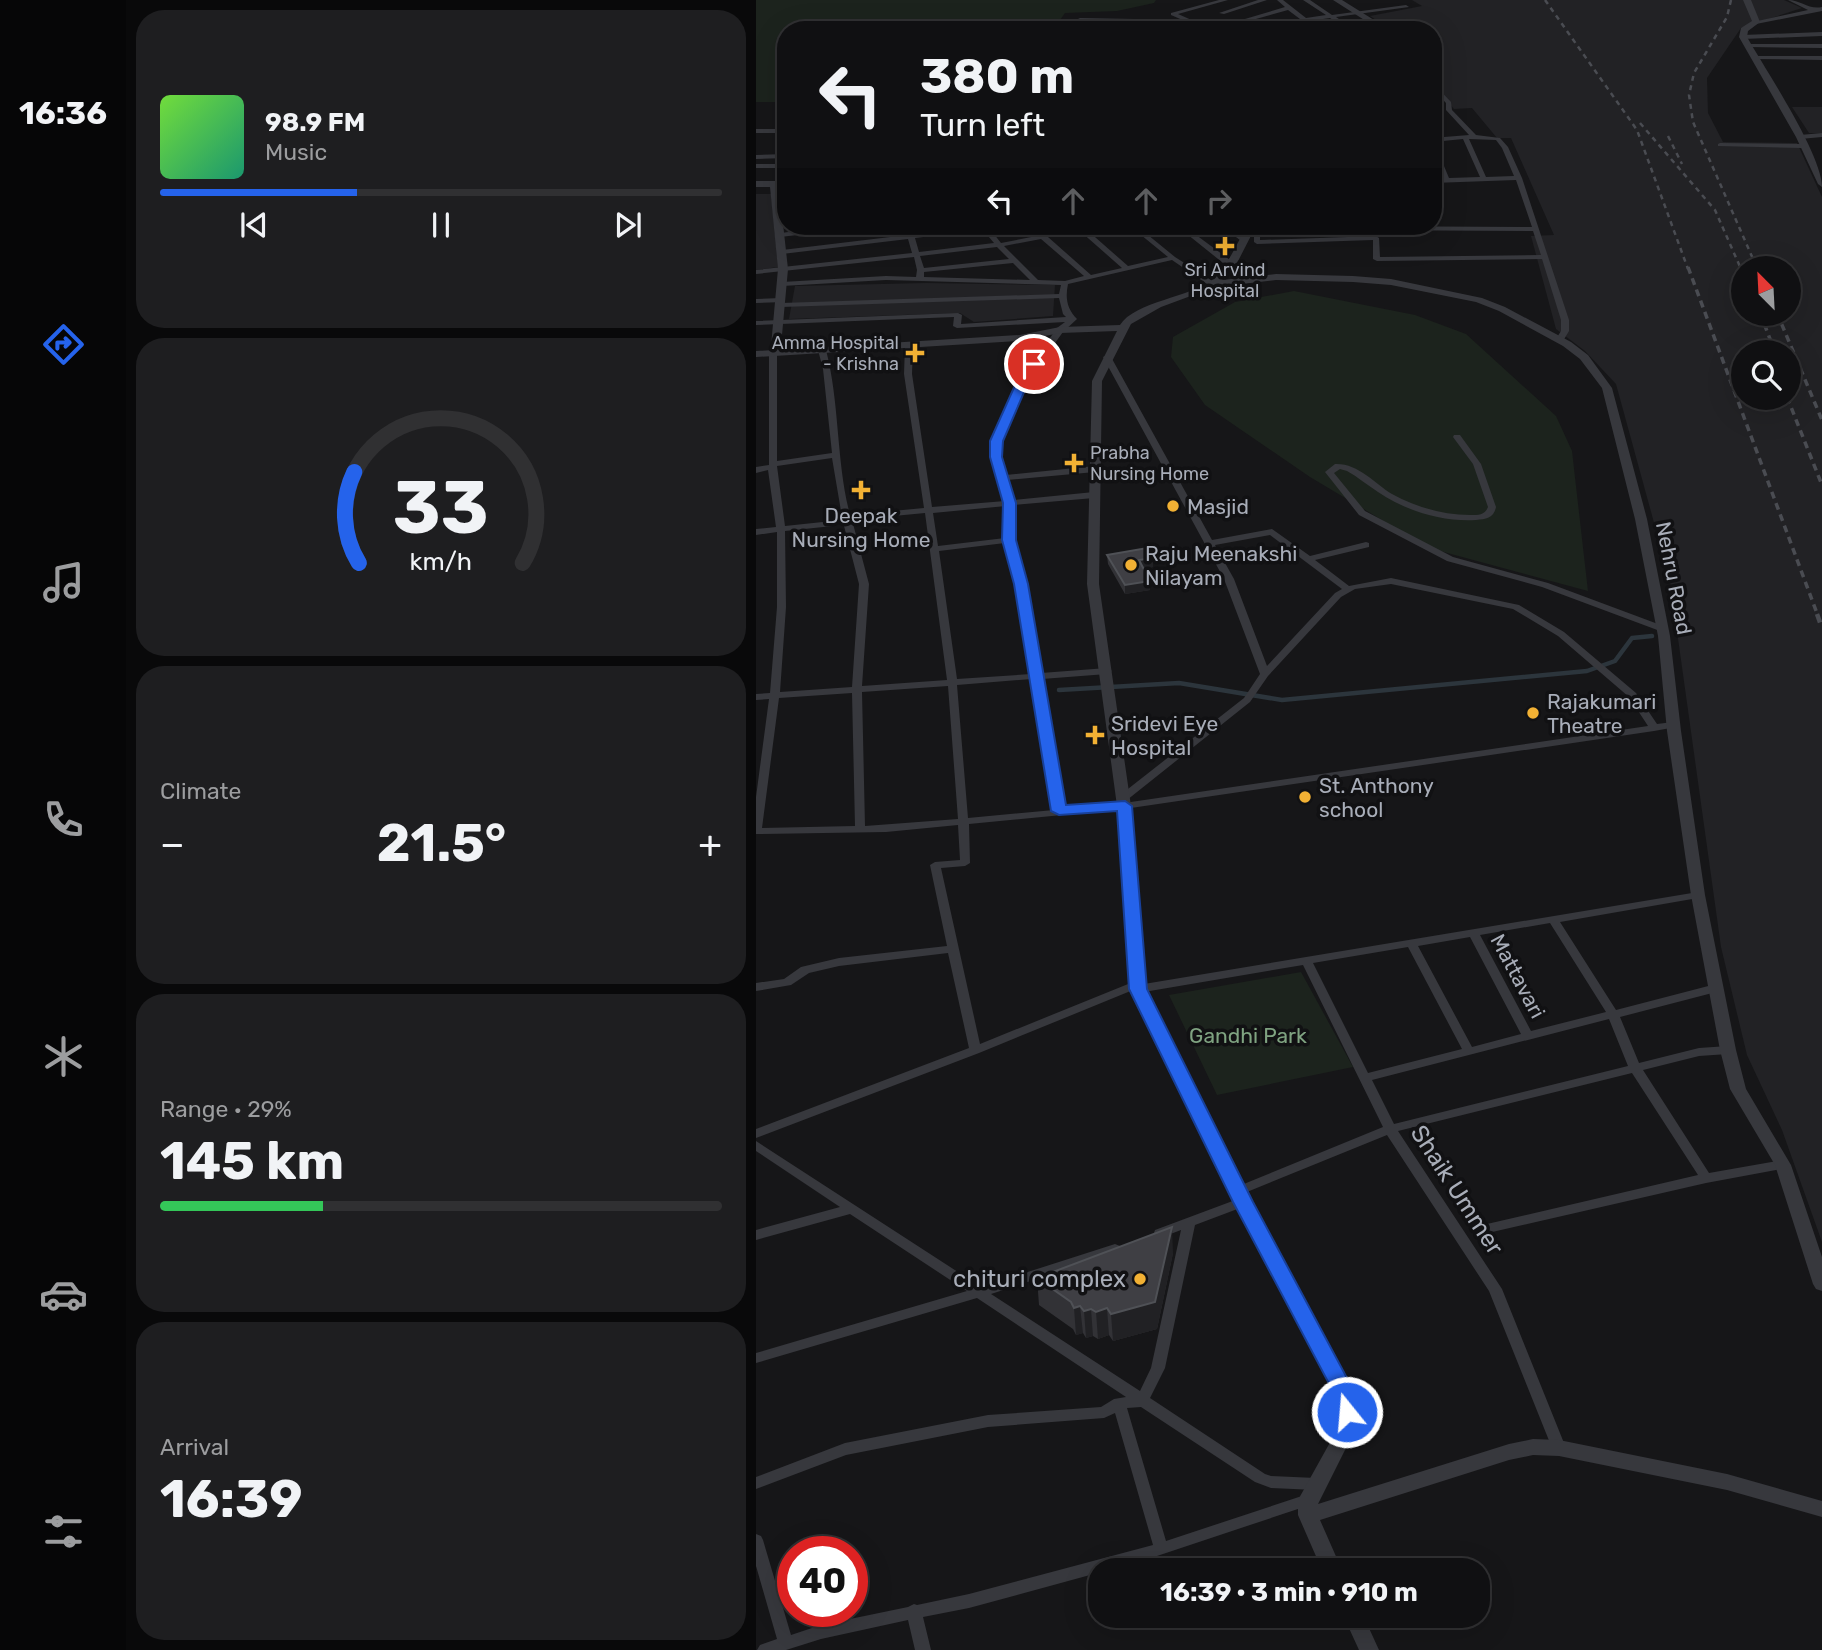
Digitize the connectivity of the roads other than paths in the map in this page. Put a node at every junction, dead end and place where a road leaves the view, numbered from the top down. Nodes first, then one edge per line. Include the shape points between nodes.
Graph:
1 (1225, 0) edge
2 (1264, 0) edge
3 (1280, 0) edge
4 (1306, 0) edge
5 (1337, 0) edge
6 (1388, 0) edge
7 (1747, 0) edge
8 (1791, 0) edge
9 (1252, 1) edge
10 (1208, 5) junction
11 (1288, 8) junction
12 (1822, 9) edge
13 (1814, 11) junction
14 (1222, 13) junction
15 (1359, 14) junction
16 (1332, 18) junction
17 (1080, 20) dead end
18 (1307, 20) junction
19 (1135, 21) edge
20 (1190, 21) edge
21 (1236, 21) edge
22 (1256, 21) edge
23 (1298, 21) edge
24 (1337, 21) edge
25 (1371, 21) edge
26 (1756, 22) junction
27 (1822, 34) edge
28 (1743, 37) junction
29 (1751, 46) junction
30 (1822, 46) edge
31 (1757, 58) junction
32 (1822, 58) edge
33 (1442, 95) edge
34 (756, 131) edge
35 (777, 131) edge
36 (1822, 135) edge
37 (1475, 138) junction
38 (1442, 139) edge
39 (1466, 139) junction
40 (1801, 141) junction
41 (1720, 145) dead end
42 (777, 156) edge
43 (756, 157) edge
44 (756, 166) edge
45 (777, 166) edge
46 (1442, 169) edge
47 (1820, 175) edge
48 (1519, 178) junction
49 (1483, 180) junction
50 (1442, 181) edge
51 (1447, 181) junction
52 (756, 184) edge
53 (774, 184) joint
54 (1822, 184) edge
55 (773, 201) junction
56 (777, 201) edge
57 (777, 210) edge
58 (1442, 228) edge
59 (1534, 229) junction
60 (780, 235) edge
61 (832, 235) edge
62 (910, 235) edge
63 (931, 235) edge
64 (991, 235) edge
65 (1046, 235) edge
66 (1089, 235) edge
67 (1144, 235) edge
68 (1192, 235) edge
69 (1236, 235) edge
70 (1245, 235) edge
71 (1257, 235) edge
72 (1042, 236) junction
73 (911, 238) junction
74 (1242, 239) junction
75 (999, 245) junction
76 (834, 247) junction
77 (782, 252) junction
78 (917, 254) junction
79 (1543, 257) junction
80 (1173, 258) junction
81 (1015, 261) junction
82 (838, 263) junction
83 (1231, 265) junction
84 (1126, 268) junction
85 (783, 269) junction
86 (756, 272) edge
87 (920, 275) junction
88 (1089, 277) junction
89 (1035, 282) junction
90 (1065, 283) junction
91 (782, 284) junction
92 (1213, 285) junction
93 (1062, 296) junction
94 (756, 301) edge
95 (781, 302) junction
96 (1073, 319) junction
97 (778, 322) junction
98 (756, 323) edge
99 (1122, 328) junction
100 (1060, 330) junction
101 (1048, 333) junction
102 (1560, 339) junction
103 (909, 345) junction
104 (756, 348) edge
105 (775, 350) junction
106 (822, 350) junction
107 (756, 354) edge
108 (1107, 357) junction
109 (1457, 437) dead end
110 (836, 455) junction
111 (773, 466) junction
112 (1095, 469) junction
113 (756, 470) edge
114 (1002, 478) junction
115 (1094, 495) junction
116 (1010, 503) junction
117 (927, 510) junction
118 (847, 518) junction
119 (781, 530) junction
120 (756, 532) edge
121 (1009, 540) junction
122 (1209, 544) junction
123 (1366, 545) dead end
124 (933, 549) junction
125 (1309, 559) junction
126 (1349, 590) junction
127 (1663, 629) junction
128 (1036, 677) junction
129 (1262, 679) junction
130 (1109, 682) junction
131 (951, 684) junction
132 (857, 690) junction
133 (776, 696) junction
134 (756, 697) edge
135 (1673, 725) junction
136 (1654, 728) junction
137 (1124, 802) junction
138 (1059, 811) junction
139 (964, 822) junction
140 (860, 829) junction
141 (756, 831) edge
142 (1698, 895) junction
143 (1553, 919) junction
144 (1473, 933) junction
145 (1412, 944) junction
146 (952, 949) junction
147 (1307, 962) junction
148 (1138, 986) junction
149 (756, 988) edge
150 (1716, 988) junction
151 (1613, 1014) junction
152 (1528, 1036) junction
153 (975, 1050) junction
154 (1728, 1050) junction
155 (1469, 1052) junction
156 (1635, 1068) junction
157 (1365, 1078) junction
158 (1391, 1129) junction
159 (756, 1134) edge
160 (756, 1145) edge
161 (1783, 1165) junction
162 (1706, 1178) junction
163 (1241, 1196) junction
164 (850, 1209) junction
165 (1189, 1223) junction
166 (1479, 1230) dead end
167 (756, 1235) edge
168 (1152, 1236) edge
169 (1128, 1244) edge
170 (1822, 1284) edge
171 (977, 1293) junction
172 (756, 1358) edge
173 (1142, 1401) junction
174 (1119, 1403) junction
175 (1559, 1448) junction
176 (756, 1483) edge
177 (1316, 1484) junction
178 (1308, 1507) junction
179 (1822, 1509) edge
180 (756, 1540) edge
181 (1161, 1548) junction
182 (1327, 1558) edge
183 (914, 1611) junction
184 (1359, 1628) edge
185 (786, 1643) junction
186 (765, 1650) edge
187 (923, 1650) edge
188 (1369, 1650) edge

1 - 10 street
2 - 9 street
3 - 11 street
4 - 16 street
5 - 15 street
6 - 15 street via 1406,7
7 - 26 street
8 - 13 street
9 - 14 street via 1247,3 1252,6
10 - 14 street
10 - 20 street via 1173,14
11 - 18 street
11 - 22 street
12 - 13 street
13 - 26 street
14 - 21 street
15 - 16 street
15 - 25 street
16 - 18 street
16 - 24 street
17 - 19 street
18 - 23 street
26 - 28 street via 1744,30
27 - 28 street
28 - 29 street
29 - 30 street
29 - 31 street
31 - 32 street
31 - 40 street
33 - 37 street via 1449,110
34 - 35 street
36 - 40 street
37 - 39 street
37 - 48 street via 1502,142
38 - 39 street
39 - 49 street
40 - 41 street
40 - 47 street
42 - 43 street
44 - 45 street
46 - 51 street
47 - 54 street
48 - 49 street
48 - 59 street
49 - 51 street
50 - 51 street
52 - 53 street
53 - 55 street
55 - 56 street
55 - 57 street
58 - 59 street
59 - 79 street
60 - 77 street
61 - 76 street
62 - 73 street
63 - 73 street
64 - 75 street
65 - 72 street
66 - 84 street
67 - 80 street
68 - 83 street
69 - 74 street
70 - 74 street
71 - 79 street via 1256,242 1376,238 1378,259
72 - 75 street
72 - 88 street
73 - 76 street
73 - 78 street
74 - 83 street
75 - 78 street
75 - 81 street
76 - 77 street
76 - 82 street
77 - 85 street
78 - 82 street
78 - 87 street
79 - 102 street via 1565,320
80 - 84 street
80 - 92 street
81 - 87 street
81 - 89 street
82 - 85 street
83 - 92 street
84 - 88 street
85 - 86 street
85 - 91 street
87 - 89 street
87 - 91 street
88 - 90 street
89 - 90 street
90 - 93 street
91 - 95 street
92 - 99 street, Nehru Road via 1158,305
92 - 102 street, Nehru Road via 1301,277 1391,282 1479,300
93 - 95 street
93 - 96 street
94 - 95 street
95 - 97 street
96 - 97 street via 957,326 958,315
96 - 100 street
97 - 98 street
97 - 105 street
99 - 100 street
99 - 108 street
100 - 101 street
100 - 114 street via 1022,383 996,441
101 - 103 street
101 - 105 street via 1023,331
102 - 127 street, Nehru Road via 1584,357 1612,397
103 - 106 street
103 - 117 street via 908,374
104 - 105 street
105 - 106 street
105 - 107 street
105 - 111 street
106 - 110 street
108 - 112 street via 1097,381
108 - 122 street
109 - 127 street via 1478,464 1492,507 1486,516 1426,511 1389,495 1350,468 1338,466 1329,472 1362,513 1450,558 1545,585
110 - 111 street
110 - 118 street
111 - 113 street
111 - 119 street
112 - 114 street
112 - 115 street
114 - 116 street
115 - 116 street
115 - 130 street via 1093,584
116 - 117 street
116 - 121 street
117 - 118 street
117 - 124 street
118 - 119 street
118 - 132 street via 864,584
119 - 120 street
119 - 133 street
121 - 124 street
121 - 128 street
122 - 125 street via 1272,532
122 - 129 street via 1229,579
123 - 125 street
124 - 131 street
125 - 126 street
126 - 129 street via 1338,595
126 - 136 street via 1391,581 1516,607 1561,634 1633,695
127 - 135 street, Nehru Road
128 - 130 street
128 - 131 street
128 - 138 street
129 - 137 street via 1247,700
130 - 137 street
131 - 132 street
131 - 139 street
132 - 133 street
132 - 140 street
133 - 134 street
133 - 141 street
135 - 136 street
135 - 142 street, Nehru Road
136 - 137 street
137 - 138 street
137 - 148 street
138 - 139 street
139 - 140 street
139 - 146 street via 965,863 935,865
140 - 141 street
142 - 143 street
142 - 150 street, Nehru Road
143 - 144 street
143 - 151 street
144 - 145 street
144 - 152 street, Mattavari
145 - 147 street
145 - 155 street
146 - 149 street via 839,962 805,970 787,982
146 - 153 street
147 - 148 street
147 - 157 street, Shaik Ummer
148 - 153 street
148 - 163 street
150 - 151 street
150 - 154 street, Nehru Road
151 - 152 street
151 - 156 street
152 - 155 street
153 - 159 street
154 - 156 street via 1699,1052
154 - 161 street, Nehru Road via 1738,1089
155 - 157 street
156 - 158 street
156 - 162 street
157 - 158 street, Shaik Ummer
158 - 163 street
158 - 175 street, Shaik Ummer via 1495,1289
160 - 164 street
161 - 162 street
161 - 170 street, Nehru Road
162 - 166 street
163 - 165 street
163 - 177 street via 1345,1393 1342,1438
164 - 167 street
164 - 171 street
165 - 168 street
165 - 173 street via 1158,1368
169 - 171 street
171 - 172 street
171 - 173 street
173 - 174 street
173 - 177 street via 1260,1478
174 - 176 street via 1104,1412 988,1421 845,1448
174 - 181 street
175 - 178 street via 1509,1452
175 - 179 street via 1727,1482
177 - 178 street
178 - 181 street
178 - 182 street
180 - 185 street
181 - 183 street via 969,1601
183 - 185 street
183 - 187 street
184 - 188 street
185 - 186 street

